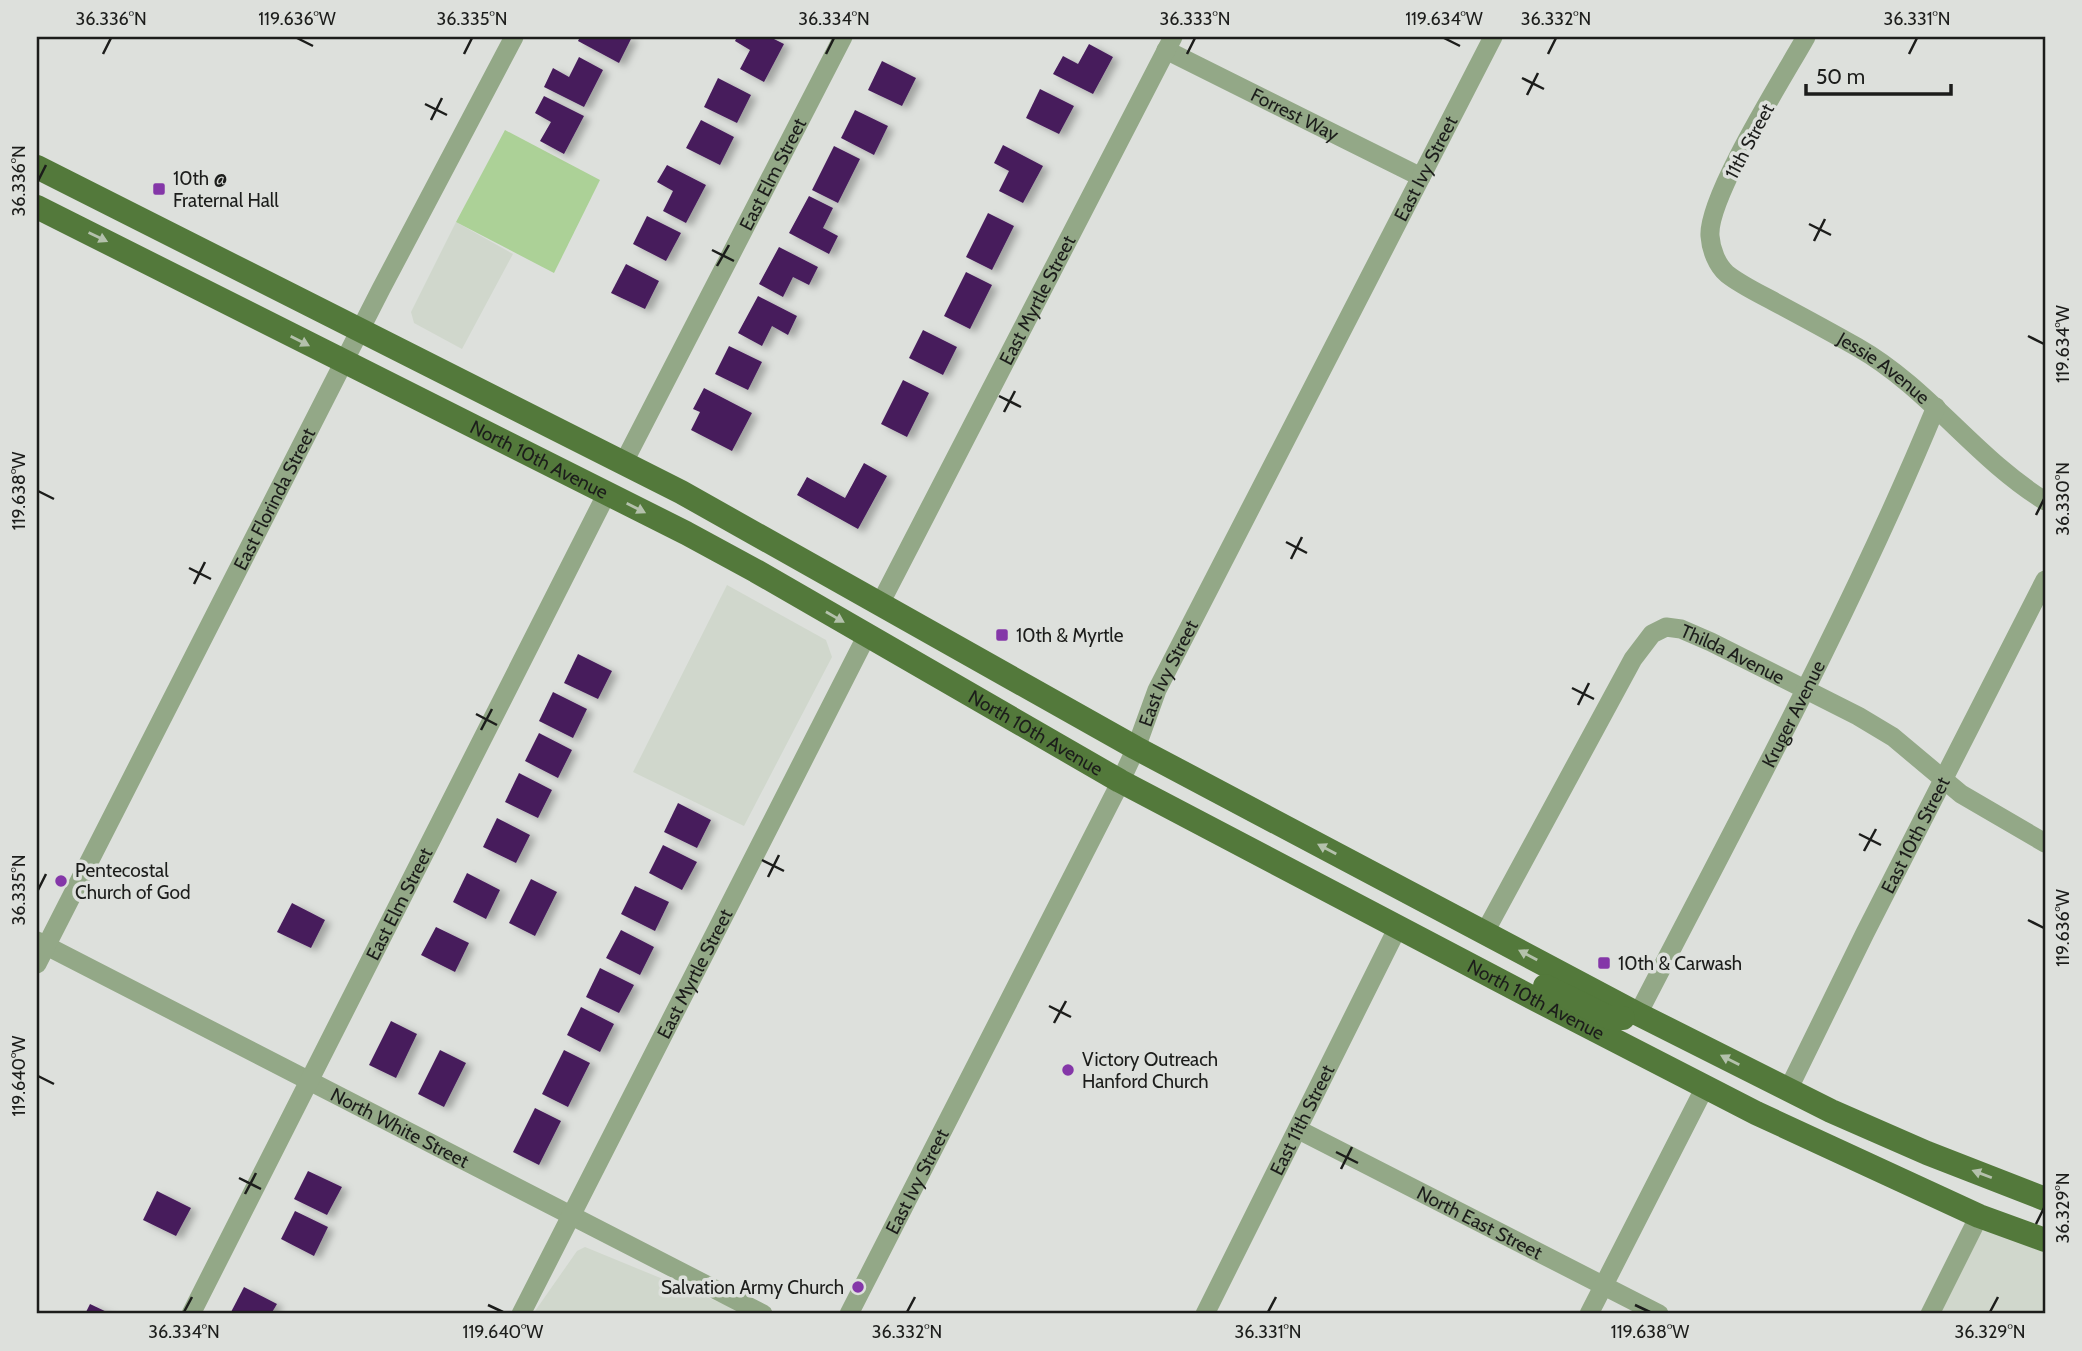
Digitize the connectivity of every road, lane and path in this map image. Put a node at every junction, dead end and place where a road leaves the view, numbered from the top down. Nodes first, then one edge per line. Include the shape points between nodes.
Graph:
1 (514, 37) edge
2 (843, 37) edge
3 (1493, 37) edge
4 (1805, 37) edge
5 (1170, 43) edge
6 (37, 167) edge
7 (1421, 177) junction
8 (37, 207) edge
9 (1713, 250) joint
10 (361, 329) junction
11 (344, 362) junction
12 (1936, 407) junction
13 (624, 462) junction
14 (607, 493) junction
15 (2045, 501) edge
16 (686, 534) junction
17 (2045, 580) edge
18 (881, 602) junction
19 (867, 635) junction
20 (1013, 678) junction
21 (1804, 690) junction
22 (1136, 748) junction
23 (1944, 780) junction
24 (1120, 781) junction
25 (2045, 843) edge
26 (1398, 927) junction
27 (1485, 932) junction
28 (41, 943) edge
29 (37, 964) edge
30 (1487, 973) junction
31 (1638, 1014) junction
32 (310, 1080) junction
33 (1706, 1087) junction
34 (1788, 1090) junction
35 (1299, 1130) junction
36 (1884, 1135) junction
37 (2045, 1199) edge
38 (570, 1216) junction
39 (1979, 1216) junction
40 (2045, 1240) edge
41 (1603, 1285) junction
42 (191, 1314) edge
43 (521, 1314) edge
44 (763, 1314) edge
45 (849, 1314) edge
46 (1205, 1314) edge
47 (1589, 1314) edge
48 (1659, 1314) edge
49 (1930, 1314) edge

1 - 10 street, East Florinda Street
2 - 13 street, East Elm Street
3 - 7 street, East Ivy Street
4 - 9 street, 11th Street via 1713,212
5 - 7 street, Forrest Way
5 - 18 street, East Myrtle Street
6 - 10 main road, North 10th Avenue
7 - 22 street, East Ivy Street via 1157,690
8 -> 11 main road, North 10th Avenue
9 - 12 street, Jessie Avenue via 1727,274 1860,348
10 - 11 street, East Florinda Street
10 - 13 main road, North 10th Avenue
11 - 14 main road, North 10th Avenue
11 - 28 street, East Florinda Street
12 - 15 street, Jessie Avenue via 2002,471
12 - 21 street, Kruger Avenue
13 - 18 main road, North 10th Avenue
14 -> 16 main road, North 10th Avenue
14 - 32 street, East Elm Street
16 - 18 main road via 762,554 858,607 868,609
16 -> 19 main road, North 10th Avenue
17 - 23 street, East 10th Street
18 - 20 main road, North 10th Avenue
19 - 20 main road via 885,628 896,630 963,666
19 - 24 main road, North 10th Avenue
19 - 38 street, East Myrtle Street
20 - 22 main road, North 10th Avenue
21 - 23 street, Thilda Avenue via 1893,737
21 - 27 street, Thilda Avenue via 1681,629 1659,629 1633,659
21 - 31 street, Kruger Avenue
22 - 24 street, East Ivy Street
27 -> 22 main road, North 10th Avenue
23 - 25 street, Thilda Avenue via 1985,810
23 - 34 street, East 10th Street
24 - 26 main road, North 10th Avenue
24 - 45 street, East Ivy Street
26 - 30 main road, North 10th Avenue
26 - 35 street, East 11th Street
31 -> 27 main road, North 10th Avenue
28 - 29 street, East Florinda Street
28 - 32 street, North White Street
30 - 31 main road via 1511,973 1534,980 1610,1018
30 - 33 main road, North 10th Avenue
34 -> 31 main road, North 10th Avenue
32 - 38 street, North White Street
32 - 42 street, East Elm Street
33 - 36 main road via 1717,1081 1731,1082 1816,1121
33 - 39 main road, North 10th Avenue
33 - 41 street
34 - 36 main road, North 10th Avenue
35 - 41 street, North East Street
35 - 46 street, East 11th Street
37 -> 36 main road, North 10th Avenue
38 - 43 street, East Myrtle Street
38 - 44 street, North White Street
39 - 40 main road, North 10th Avenue
39 - 49 street
41 - 47 street
41 - 48 street, North East Street

